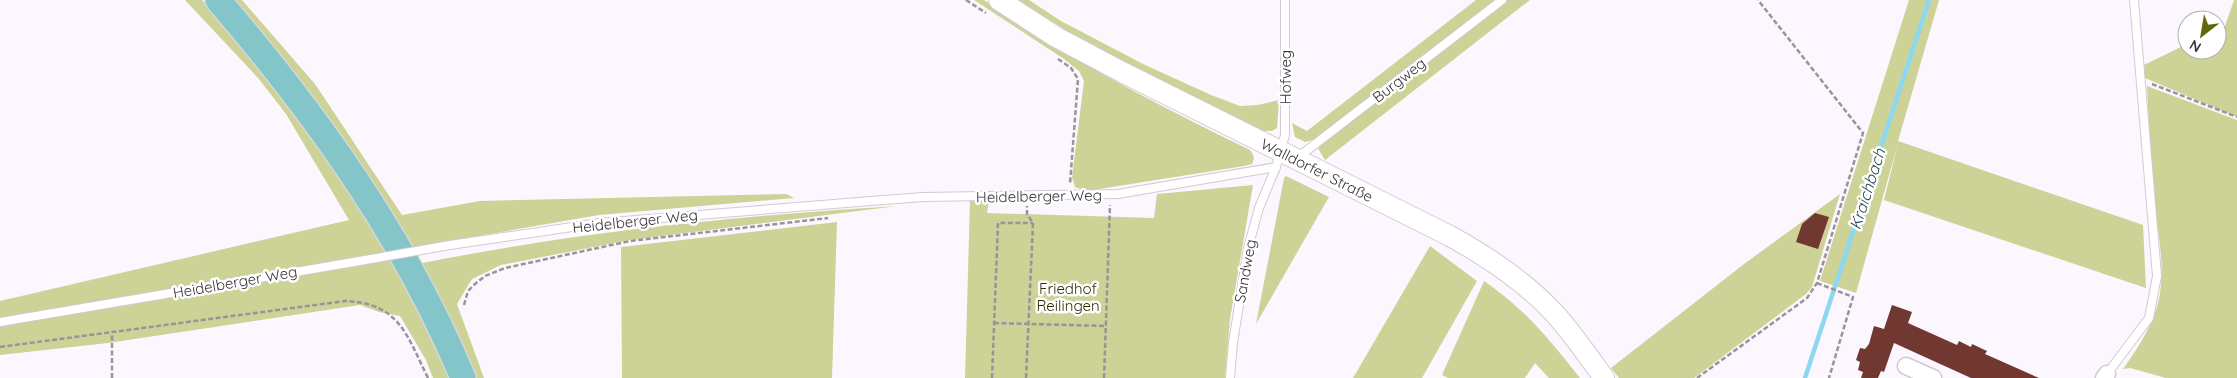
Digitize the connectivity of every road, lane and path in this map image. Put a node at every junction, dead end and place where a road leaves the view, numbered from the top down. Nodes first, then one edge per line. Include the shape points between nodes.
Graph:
1 (218, 0) edge
2 (966, 0) edge
3 (1285, 0) edge
4 (1502, 0) edge
5 (1758, 0) edge
6 (2134, 0) edge
7 (995, 8) edge
8 (1058, 59) dead end
9 (2141, 80) junction
10 (2237, 117) edge
11 (1284, 160) junction
12 (1070, 195) junction
13 (1027, 214) dead end
14 (1110, 216) dead end
15 (832, 217) dead end
16 (1033, 223) junction
17 (1817, 283) junction
18 (464, 305) dead end
19 (0, 322) edge
20 (994, 323) junction
21 (1028, 324) junction
22 (1107, 326) junction
23 (112, 333) junction
24 (0, 347) edge
25 (1906, 366) dead end
26 (2106, 376) edge
27 (112, 378) edge
28 (428, 378) edge
29 (463, 378) edge
30 (992, 378) edge
31 (1026, 378) edge
32 (1104, 378) edge
33 (1230, 378) edge
34 (1604, 378) edge
35 (1698, 378) edge
36 (1829, 378) edge
37 (1933, 378) edge

1 - 29 main road via 318,122 373,206 413,276
2 - 7 path
3 - 11 lane, Hofweg
4 - 11 lane, Burgweg
5 - 17 path via 1863,133
6 - 9 lane
7 - 11 street, Walldorfer Straße via 1056,36
8 - 12 path via 1071,68 1078,79
9 - 10 path
9 - 26 lane via 2157,276 2149,318
11 - 12 lane, Heidelberger Weg via 1118,194
11 - 33 lane, Sandweg via 1259,208 1248,248
11 - 34 street, Walldorfer Straße via 1450,236 1487,257 1515,277 1555,314
12 - 19 lane, Heidelberger Weg, bridge via 923,197 599,223 450,245
13 - 16 path
14 - 22 path
15 - 18 path via 630,241 505,268 475,284 468,291
16 - 20 path via 998,223
16 - 21 path
17 - 35 path via 1807,298
17 - 36 path via 1854,297
20 - 21 path
20 - 30 path
21 - 22 path
21 - 31 path
22 - 32 path
23 - 24 path
23 - 27 path
23 - 28 path via 345,301 362,302 397,319
25 - 37 street

